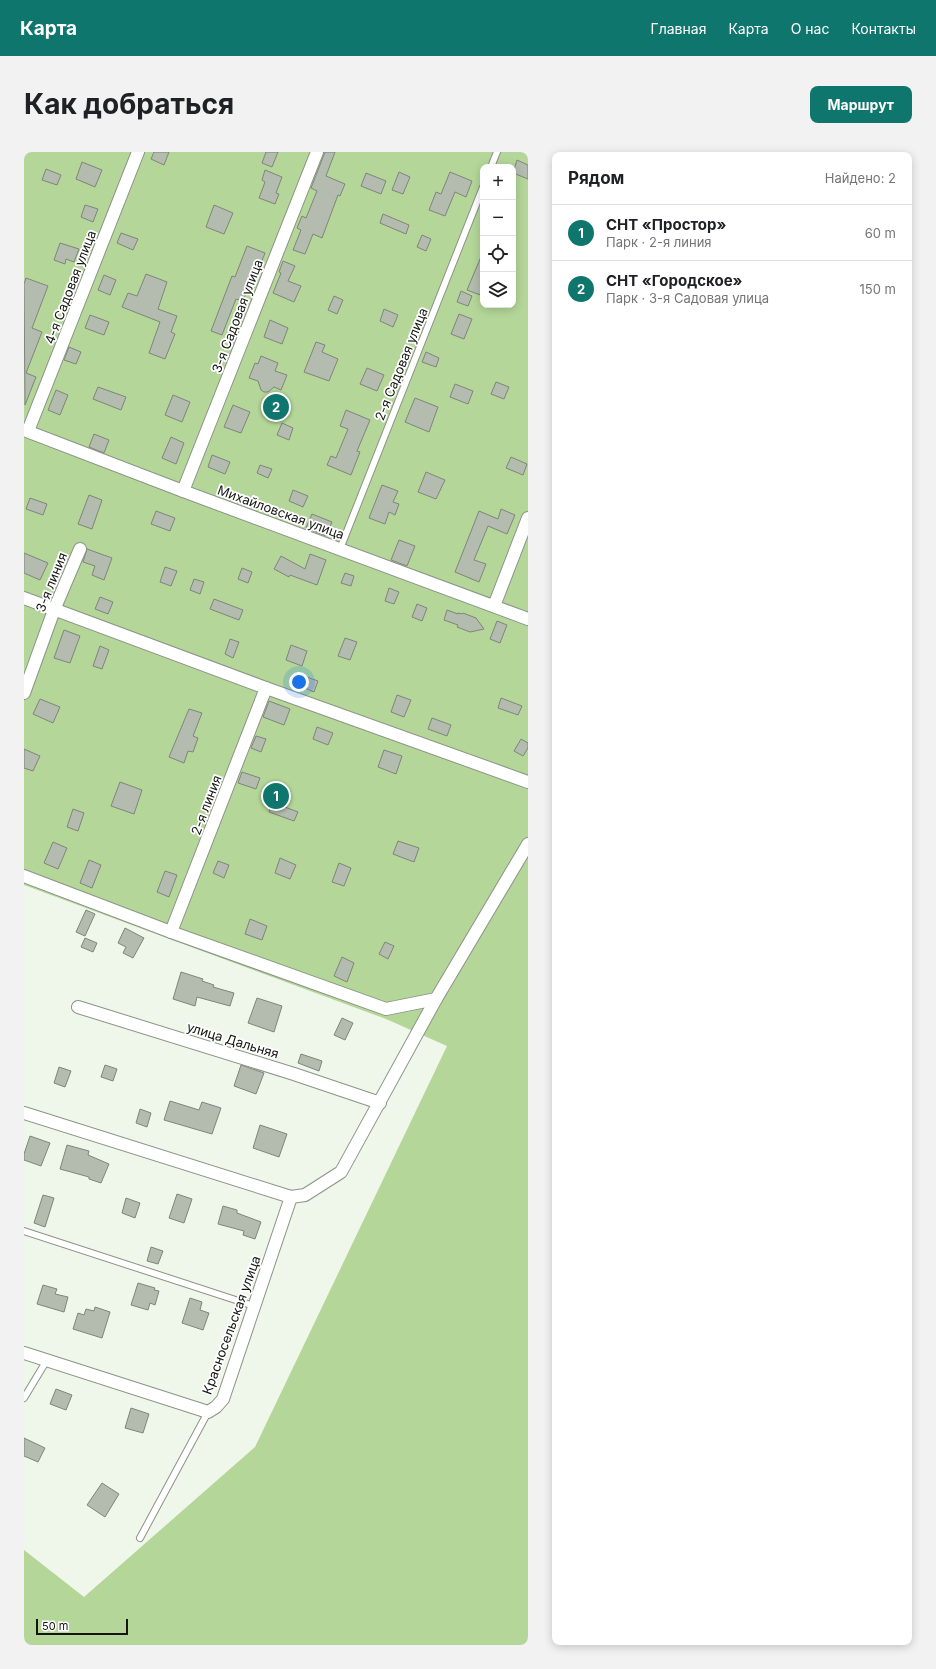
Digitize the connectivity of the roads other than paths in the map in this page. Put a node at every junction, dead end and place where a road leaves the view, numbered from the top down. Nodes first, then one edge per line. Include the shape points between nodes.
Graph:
1 (138, 152) edge
2 (317, 152) edge
3 (497, 152) edge
4 (492, 164) edge
5 (480, 195) edge
6 (26, 431) edge
7 (184, 491) junction
8 (528, 518) edge
9 (80, 549) dead end
10 (340, 549) junction
11 (24, 598) edge
12 (494, 606) junction
13 (54, 610) junction
14 (528, 619) edge
15 (266, 688) junction
16 (24, 693) edge
17 (528, 782) edge
18 (528, 844) edge
19 (24, 876) edge
20 (171, 932) junction
21 (436, 999) junction
22 (78, 1007) dead end
23 (380, 1103) junction
24 (24, 1113) edge
25 (291, 1197) junction
26 (24, 1231) edge
27 (254, 1306) junction
28 (24, 1353) edge
29 (47, 1360) junction
30 (24, 1398) edge
31 (208, 1412) junction
32 (140, 1538) dead end

1 - 6 street, 4-я Садовая улица
2 - 7 street, 3-я Садовая улица
3 - 4 lane
5 - 10 lane, 2-я Садовая улица
6 - 7 street, Михайловская улица
7 - 10 street, Михайловская улица
8 - 12 street
9 - 13 street, 3-я линия
10 - 12 street, Михайловская улица
11 - 13 street
12 - 14 street, Михайловская улица
13 - 15 street
13 - 16 street, 3-я линия
15 - 17 street
15 - 20 street, 2-я линия
18 - 21 street
19 - 20 street
20 - 21 street via 386,1009
21 - 23 street
22 - 23 street, улица Дальняя
23 - 25 street via 340,1172 305,1195
24 - 25 street
25 - 27 street, Красносельская улица
26 - 27 lane
27 - 31 street, Красносельская улица via 222,1399
28 - 29 street, Красносельская улица
29 - 30 lane
29 - 31 street, Красносельская улица
31 - 32 lane

